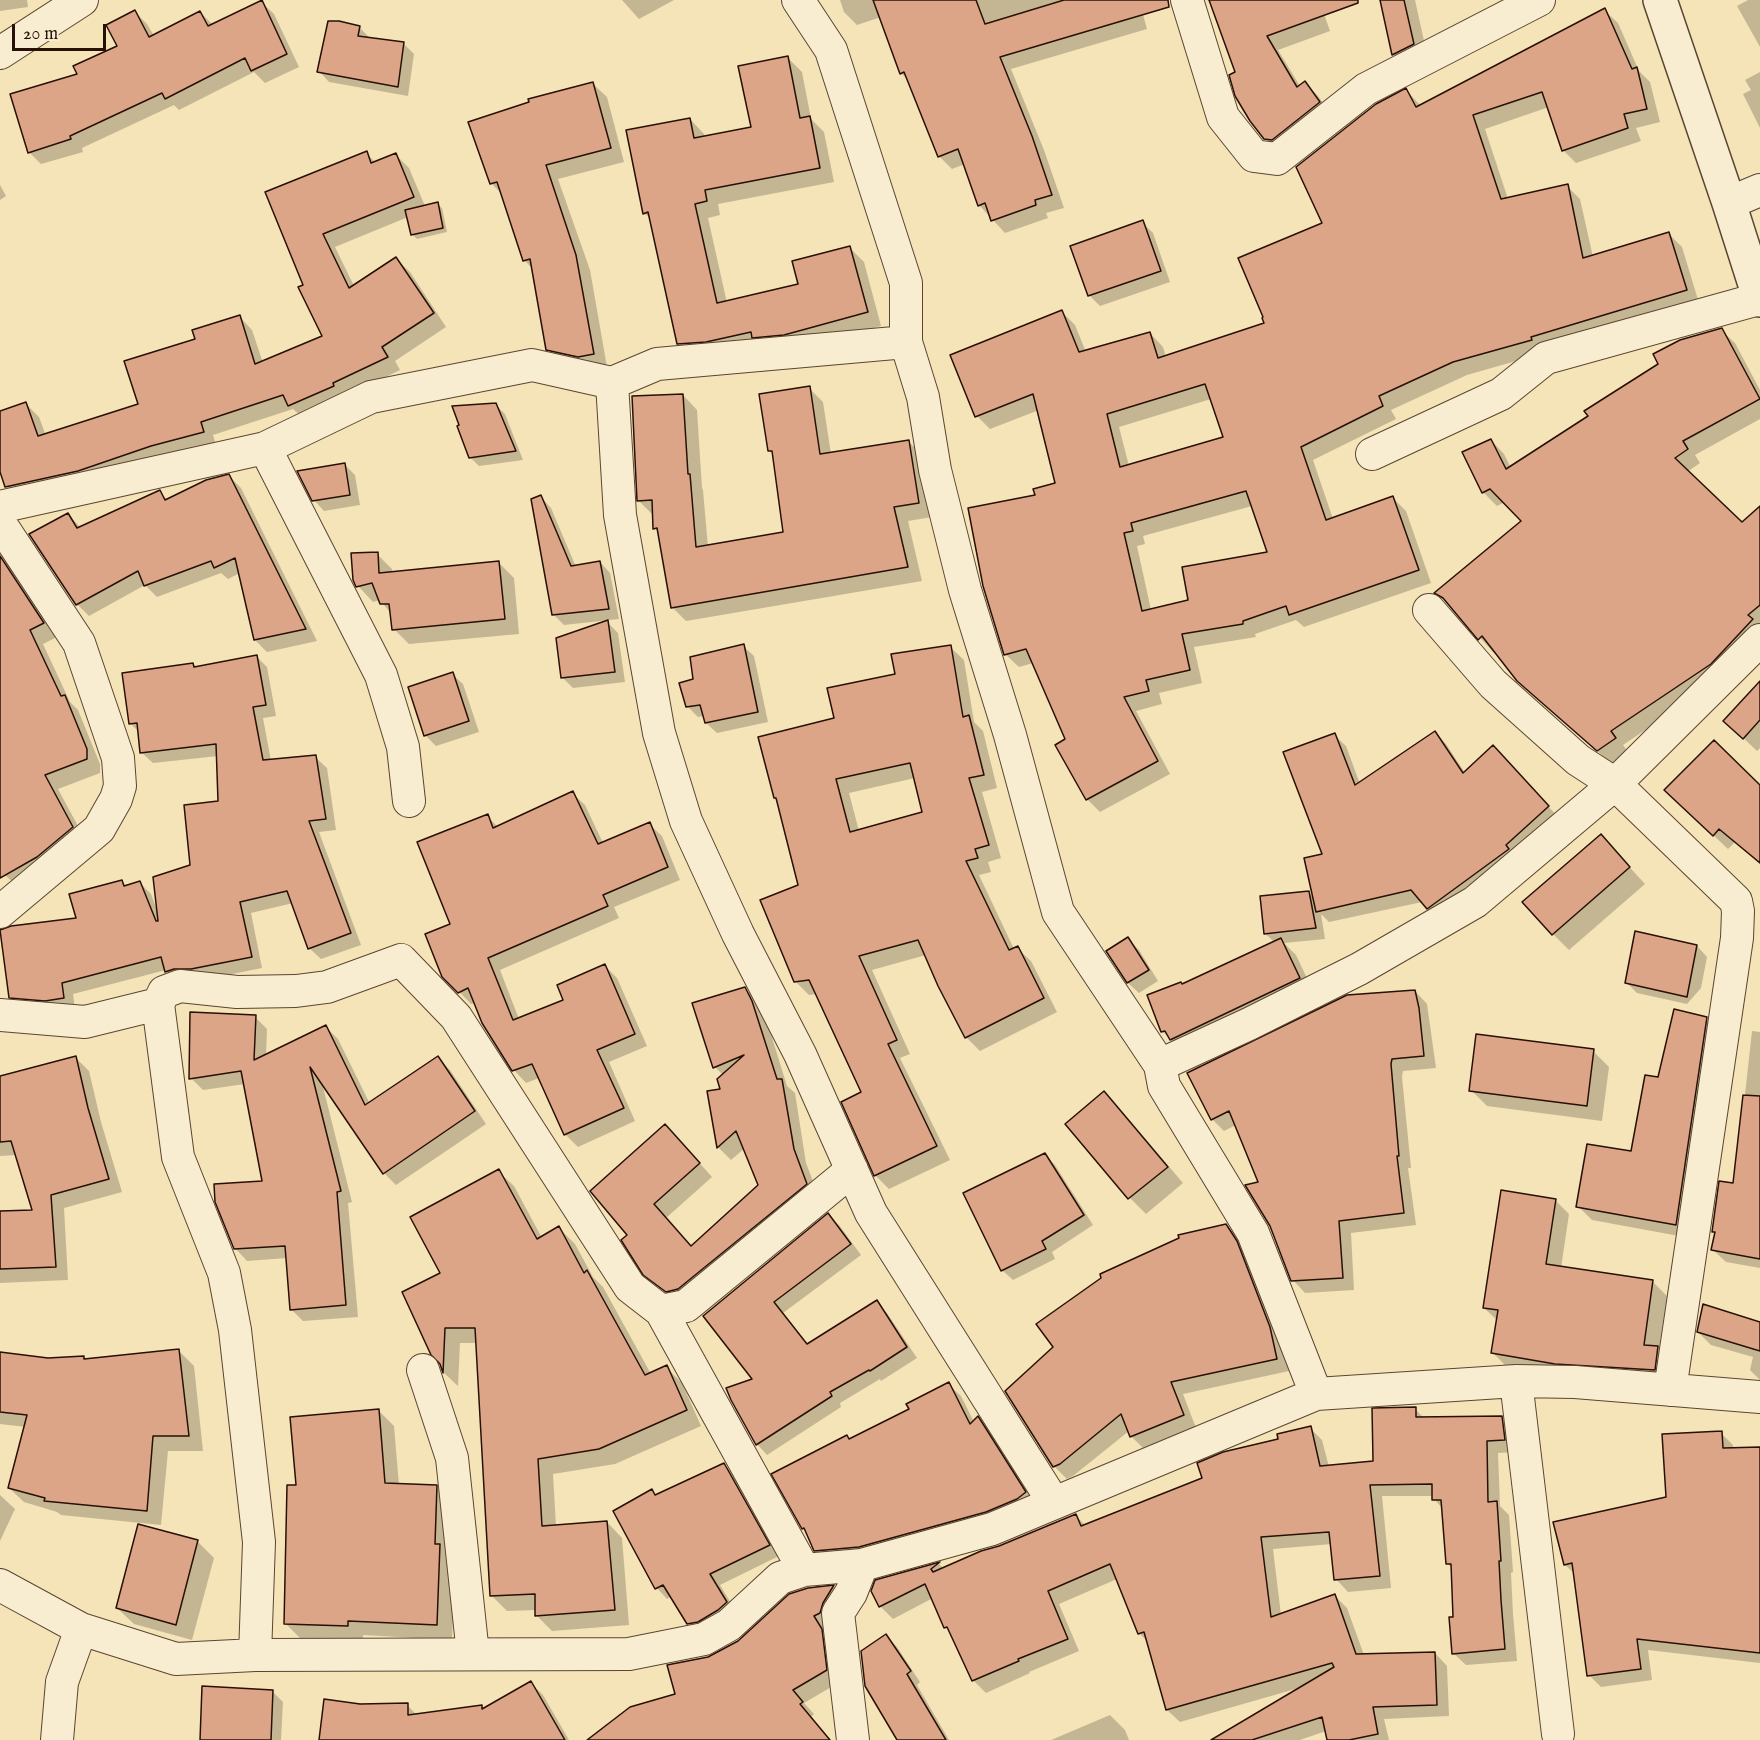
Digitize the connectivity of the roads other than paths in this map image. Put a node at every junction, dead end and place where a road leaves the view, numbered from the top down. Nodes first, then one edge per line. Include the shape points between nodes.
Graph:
1 (82, 0) edge
2 (798, 0) edge
3 (1188, 0) edge
4 (1539, 0) edge
5 (1660, 0) edge
6 (0, 52) edge
7 (1760, 189) edge
8 (1729, 203) junction
9 (1760, 299) edge
10 (906, 342) junction
11 (612, 383) junction
12 (265, 448) junction
13 (1372, 454) dead end
14 (0, 507) edge
15 (0, 523) edge
16 (1429, 610) dead end
17 (1760, 640) edge
18 (1615, 784) junction
19 (409, 801) dead end
20 (0, 912) edge
21 (158, 1004) junction
22 (0, 1015) edge
23 (1160, 1065) junction
24 (852, 1170) junction
25 (661, 1311) junction
26 (423, 1370) dead end
27 (1516, 1381) junction
28 (1670, 1390) junction
29 (1316, 1394) junction
30 (1760, 1397) edge
31 (1054, 1503) junction
32 (862, 1565) junction
33 (804, 1570) junction
34 (0, 1585) edge
35 (81, 1629) junction
36 (473, 1654) junction
37 (255, 1655) junction
38 (1558, 1734) dead end
39 (57, 1740) edge
40 (853, 1740) edge

1 - 6 street
2 - 10 street via 831,50 906,283
3 - 4 street via 1223,117 1254,156 1277,159 1366,89
5 - 8 street
7 - 8 street
8 - 9 street
9 - 13 street via 1545,358 1501,394
10 - 11 street via 657,364
10 - 23 street via 923,397 935,470 964,590 1010,735 1058,912
11 - 12 street via 532,365 371,397
11 - 24 street via 620,515 659,733 686,821
12 - 14 street
12 - 19 street via 381,675 404,747
15 - 20 street via 79,643 118,758 120,786 99,829
16 - 18 street via 1493,684 1578,760
17 - 18 street
18 - 23 street via 1475,902 1359,969
18 - 28 street via 1736,901 1738,911 1736,949
21 - 22 street via 85,1022
21 - 25 street via 164,992 180,986 237,992 296,992 327,987 401,960 456,1017 630,1287
21 - 37 street via 178,1157 224,1273 235,1330 259,1542
23 - 29 street via 1164,1086 1253,1233
24 - 25 street via 686,1306
24 - 31 street via 871,1213
25 - 33 street
26 - 36 street via 452,1458
27 - 28 street
27 - 29 street
27 - 38 street
28 - 30 street
29 - 31 street
31 - 32 street via 992,1529
32 - 33 street
32 - 40 street via 838,1613
33 - 36 street via 780,1578 729,1625 704,1639 629,1654
34 - 35 street
35 - 37 street via 176,1659
35 - 39 street via 62,1682
36 - 37 street

